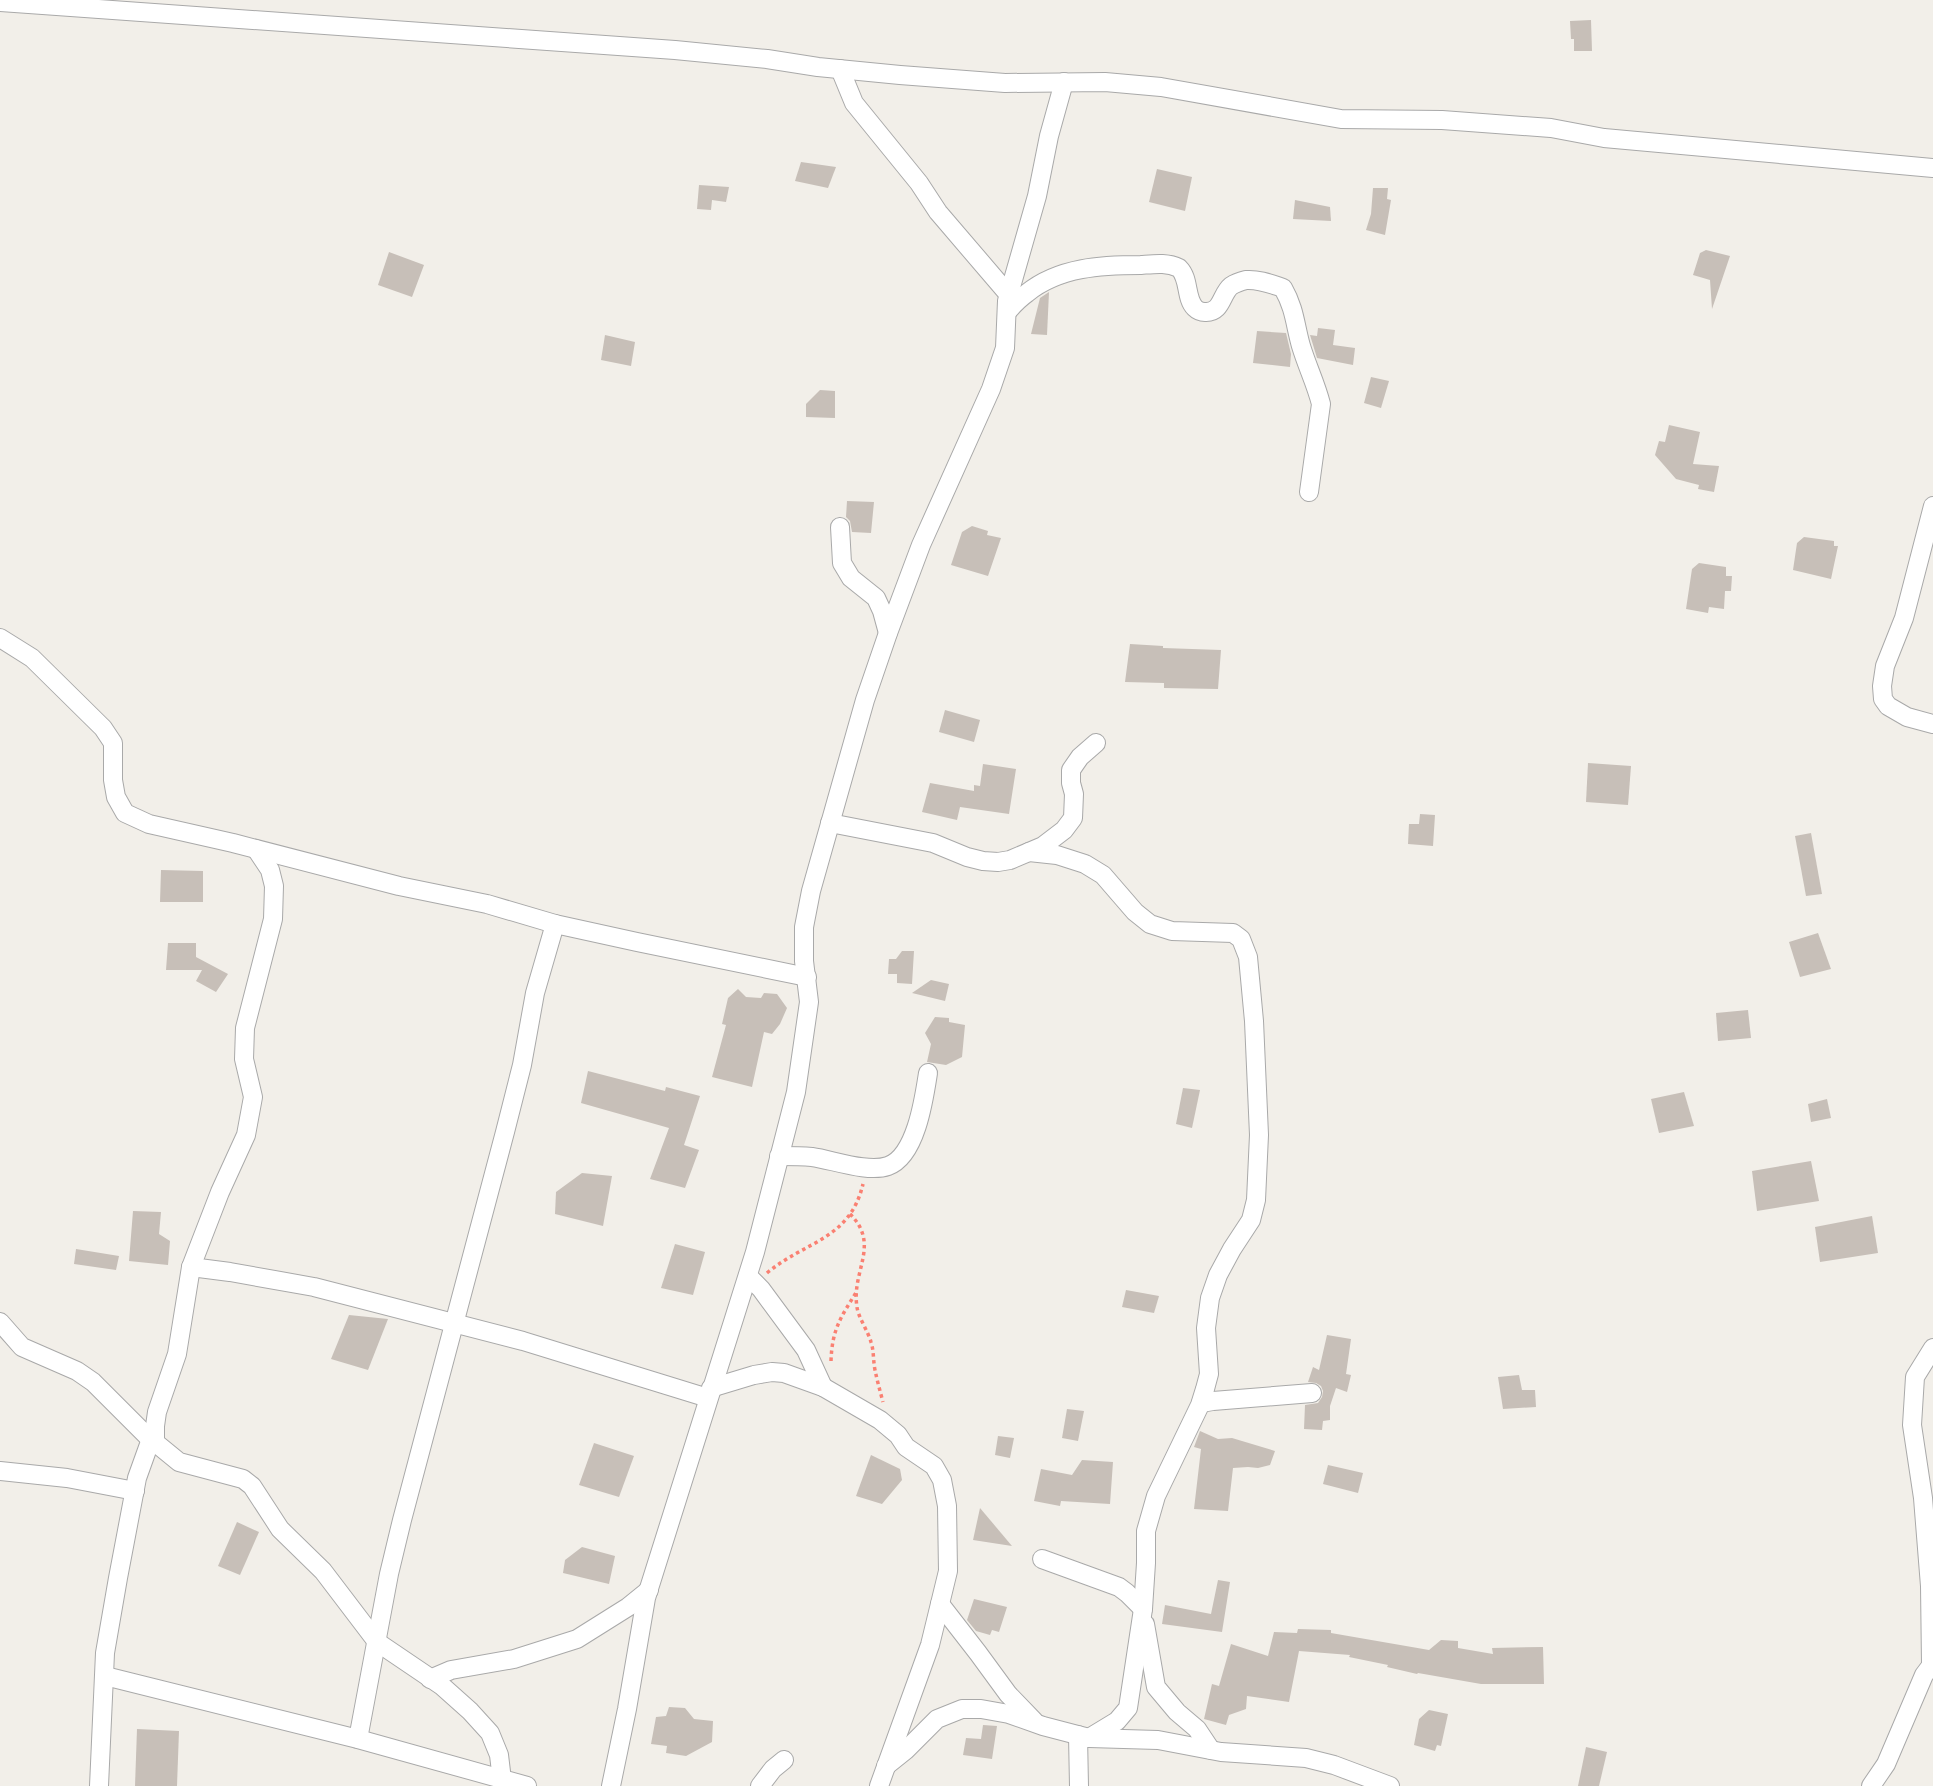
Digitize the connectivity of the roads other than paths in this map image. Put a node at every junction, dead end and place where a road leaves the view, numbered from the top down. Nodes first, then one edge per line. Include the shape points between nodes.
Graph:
1 (0, 2) edge
2 (841, 69) junction
3 (1064, 82) junction
4 (1933, 168) edge
5 (1008, 303) junction
6 (1309, 492) dead end
7 (1933, 506) edge
8 (841, 527) dead end
9 (888, 633) junction
10 (0, 638) edge
11 (1933, 724) edge
12 (1096, 743) dead end
13 (830, 823) junction
14 (256, 849) junction
15 (1029, 852) junction
16 (555, 923) junction
17 (807, 976) junction
18 (928, 1073) dead end
19 (779, 1156) junction
20 (191, 1267) junction
21 (751, 1280) junction
22 (0, 1322) edge
23 (454, 1323) junction
24 (1933, 1348) edge
25 (822, 1385) junction
26 (710, 1393) junction
27 (1312, 1393) dead end
28 (1201, 1403) junction
29 (153, 1441) junction
30 (0, 1471) edge
31 (135, 1491) junction
32 (1042, 1559) dead end
33 (649, 1590) junction
34 (940, 1604) junction
35 (1142, 1611) junction
36 (377, 1642) junction
37 (1932, 1664) edge
38 (105, 1676) junction
39 (430, 1679) junction
40 (1037, 1724) junction
41 (1083, 1736) junction
42 (358, 1739) junction
43 (1211, 1750) junction
44 (784, 1760) dead end
45 (886, 1766) junction
46 (502, 1780) junction
47 (1375, 1783) edge
48 (99, 1786) edge
49 (527, 1786) edge
50 (611, 1786) edge
51 (760, 1786) edge
52 (879, 1786) edge
53 (1079, 1786) edge
54 (1390, 1786) edge
55 (1871, 1786) edge

1 - 2 street via 675,50
2 - 3 street via 1006,83
2 - 5 street via 854,103
3 - 4 street via 1161,87 1341,119 1550,128 1617,139
3 - 5 street
5 - 6 street via 1075,270 1114,265 1179,268 1195,309 1205,312 1213,311 1230,287 1244,280 1283,289 1292,305 1321,404
5 - 9 street via 1004,348 991,389 921,545
7 - 11 street via 1882,686 1888,706
8 - 9 street via 842,562 851,578 876,598
9 - 13 street
10 - 14 street via 32,658 103,728 113,743 113,780 125,813 149,824
12 - 15 street via 1071,770 1073,818 1064,830
13 - 15 street via 933,843 983,861 1010,860
13 - 17 street via 804,928
14 - 16 street
14 - 20 street via 274,886 273,919 245,1028 244,1059 253,1097 246,1135
15 - 28 street via 1085,863 1150,923 1172,930 1233,933 1245,946 1259,1135 1256,1200 1251,1220 1218,1275 1210,1298 1206,1328 1209,1374
16 - 17 street
16 - 23 street
17 - 19 street via 804,1041
18 - 19 street via 912,1137 904,1154 887,1166
19 - 21 street
20 - 23 street via 314,1287
20 - 29 street via 177,1354 157,1412
21 - 25 street via 806,1350
21 - 26 street
22 - 29 street via 22,1347 93,1382
23 - 26 street
23 - 36 street via 402,1520
24 - 37 street via 1915,1377 1912,1425 1923,1498
25 - 26 street via 772,1372
25 - 34 street via 880,1420 906,1447 934,1466 942,1480 948,1571
26 - 33 street
27 - 28 street
28 - 35 street via 1156,1496 1146,1531
29 - 31 street
29 - 36 street via 179,1462 243,1479 252,1486 280,1529 323,1571
30 - 31 street
31 - 38 street via 105,1653
32 - 35 street via 1119,1587
33 - 39 street via 577,1639
33 - 50 street
34 - 40 street via 1008,1694
34 - 45 street
35 - 41 street via 1128,1708 1117,1721
35 - 43 street via 1156,1687
36 - 39 street
36 - 42 street
37 - 55 street via 1886,1764
38 - 42 street
38 - 48 street
39 - 46 street via 471,1711 490,1733
40 - 41 street
40 - 45 street via 1009,1714 962,1709 937,1719
41 - 43 street via 1158,1740
41 - 53 street
42 - 46 street
43 - 47 street via 1306,1758
44 - 51 street
45 - 52 street
46 - 49 street
47 - 54 street

